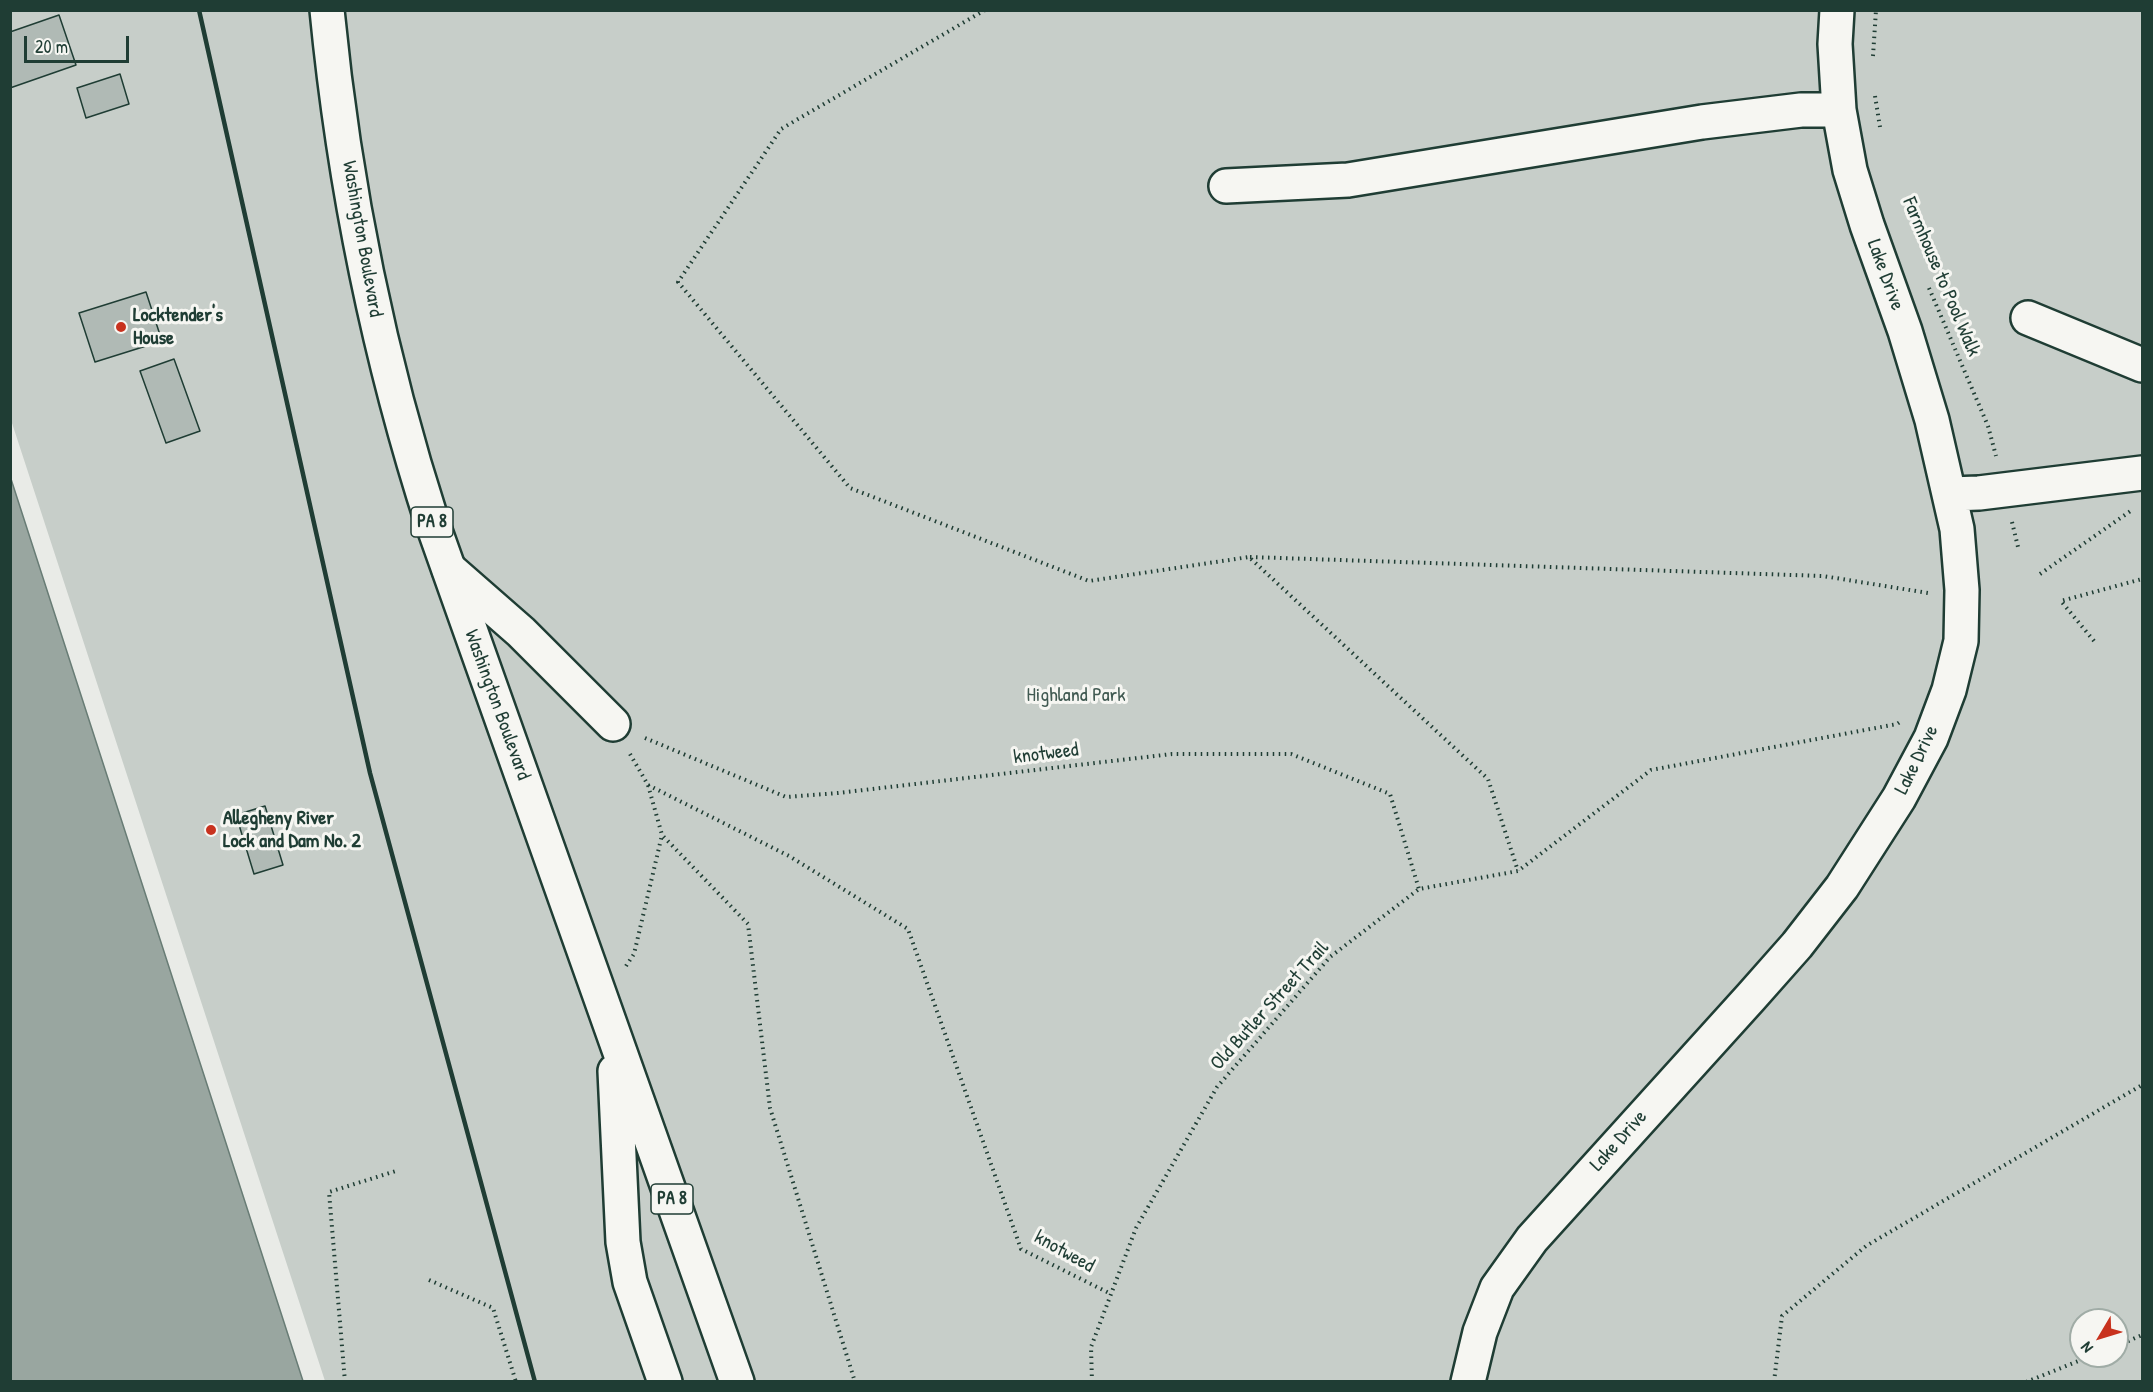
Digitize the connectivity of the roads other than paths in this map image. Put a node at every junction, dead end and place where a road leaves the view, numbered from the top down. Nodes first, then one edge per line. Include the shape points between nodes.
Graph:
1 (327, 10) edge
2 (1837, 10) edge
3 (1839, 110) junction
4 (1226, 186) dead end
5 (2028, 318) dead end
6 (2142, 365) edge
7 (2142, 473) edge
8 (1950, 494) junction
9 (448, 569) junction
10 (614, 724) road end
11 (604, 1009) junction
12 (666, 1382) edge
13 (736, 1382) edge
14 (1467, 1382) edge

1 - 9 main road, Washington Boulevard / PA 8 via 341,126 370,295 407,445
2 - 3 main road, Lake Drive
3 - 4 main road via 1801,110 1702,122 1348,180
3 - 8 main road, Lake Drive via 1850,170 1932,420
5 - 6 main road
7 - 8 main road
8 - 14 main road, Lake Drive via 1962,598 1960,641 1949,690 1931,738 1899,798 1842,887 1797,945 1532,1239 1497,1288
9 - 10 main road via 521,632
9 - 11 main road, Washington Boulevard / PA 8
11 - 12 main road via 617,1088 624,1251 630,1282
11 - 13 main road, Washington Boulevard / PA 8

